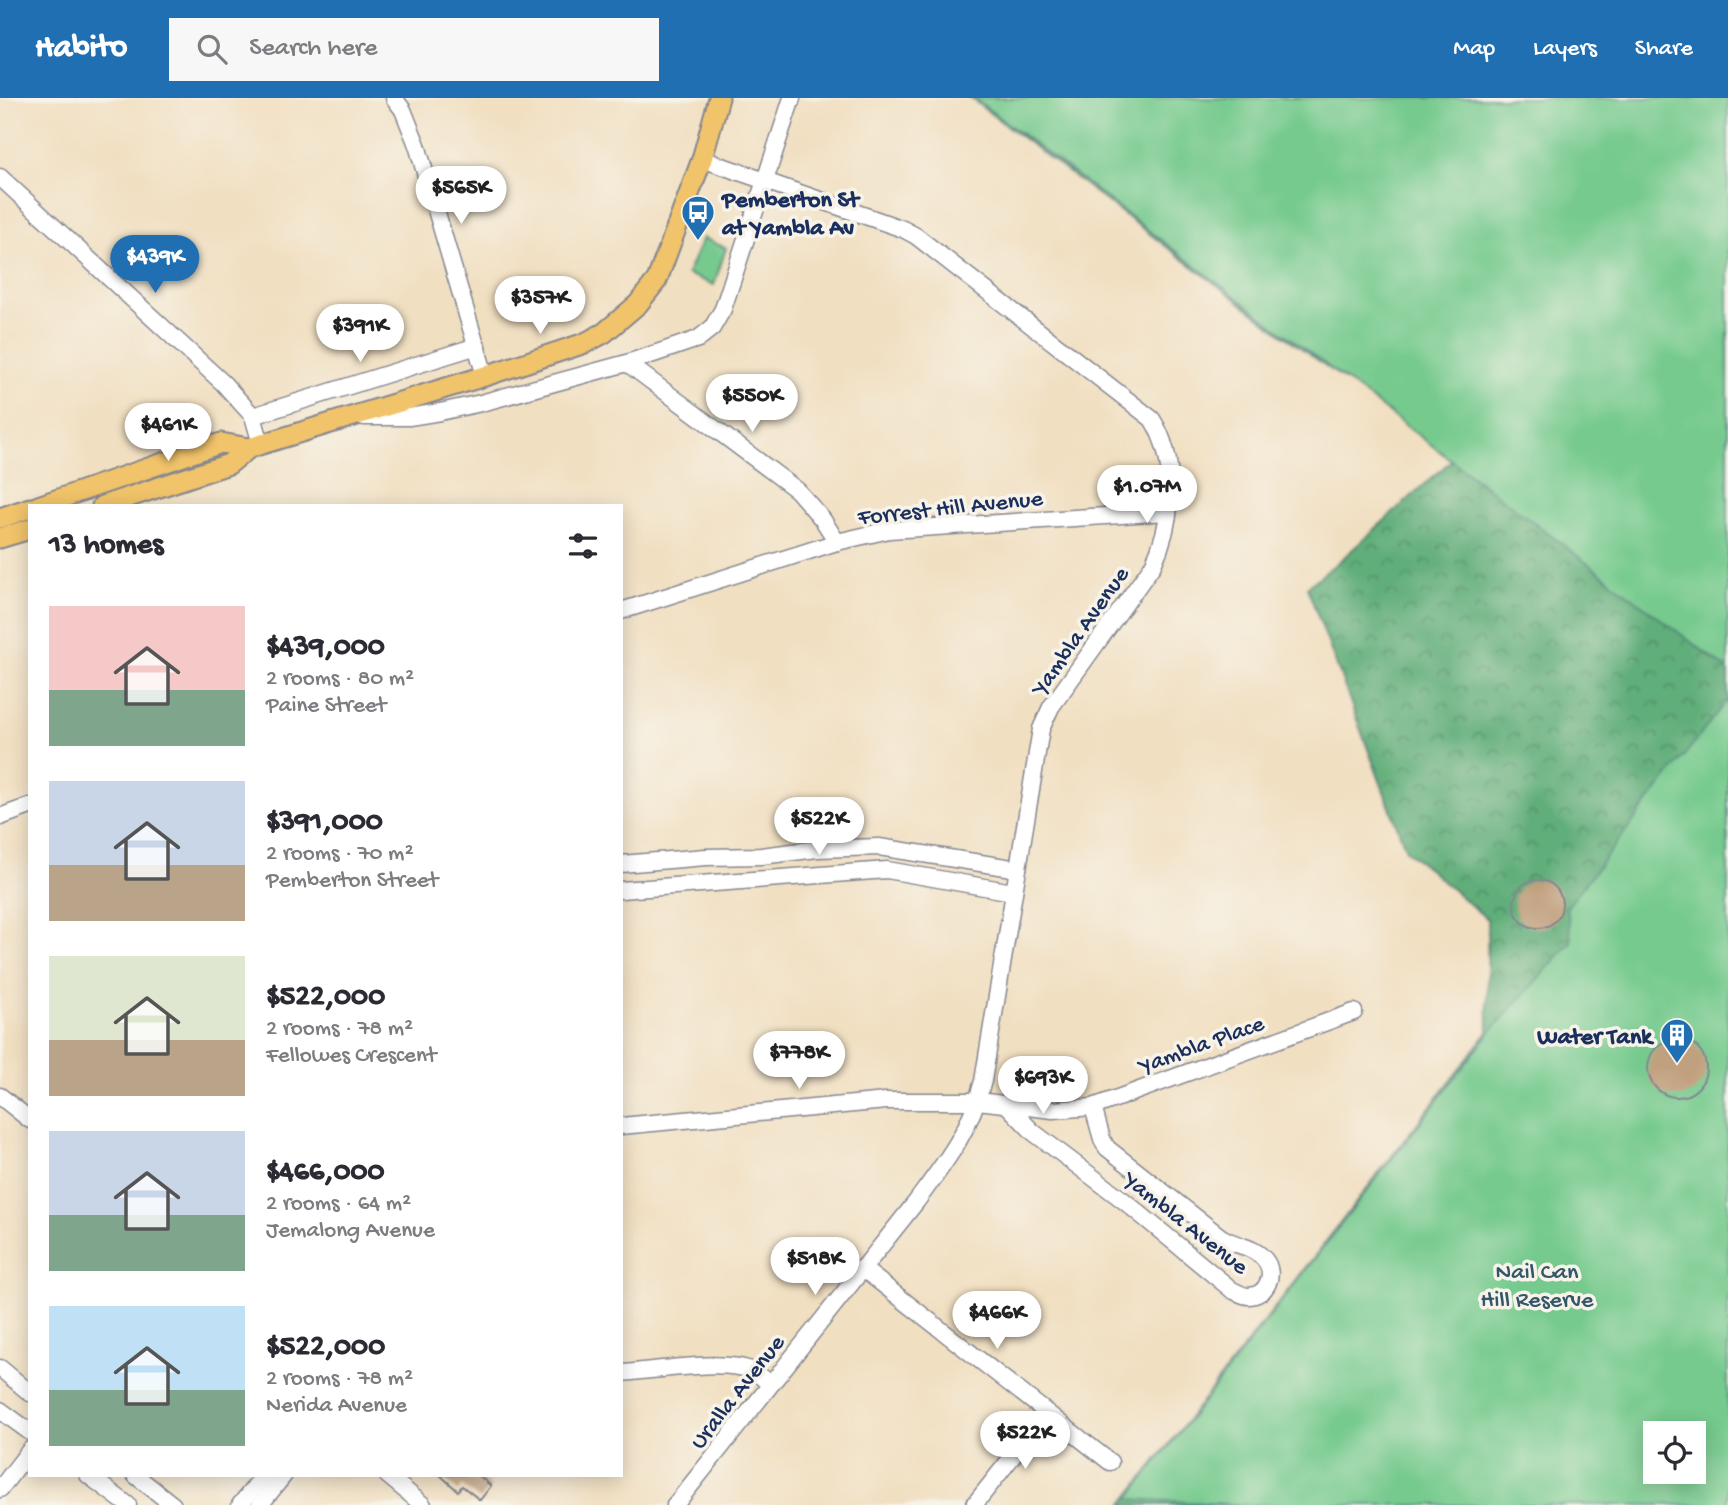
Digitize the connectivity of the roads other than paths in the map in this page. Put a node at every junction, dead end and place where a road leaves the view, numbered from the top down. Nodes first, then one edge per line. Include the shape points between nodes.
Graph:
1 (394, 98) edge
2 (719, 98) edge
3 (792, 98) edge
4 (702, 159) junction
5 (0, 177) edge
6 (763, 181) junction
7 (477, 346) junction
8 (627, 363) junction
9 (485, 376) junction
10 (253, 416) junction
11 (349, 418) junction
12 (255, 446) junction
13 (67, 501) edge
14 (50, 504) edge
15 (108, 504) edge
16 (28, 509) edge
17 (1168, 512) junction
18 (0, 517) edge
19 (28, 530) edge
20 (0, 538) edge
21 (837, 542) junction
22 (623, 610) edge
23 (28, 807) edge
24 (0, 817) edge
25 (623, 864) edge
26 (1018, 869) junction
27 (623, 890) edge
28 (1013, 892) junction
29 (1354, 1012) dead end
30 (0, 1096) edge
31 (978, 1101) junction
32 (1006, 1104) junction
33 (1093, 1107) junction
34 (28, 1118) edge
35 (623, 1126) edge
36 (862, 1268) junction
37 (0, 1368) edge
38 (623, 1373) edge
39 (770, 1384) junction
40 (28, 1391) edge
41 (0, 1410) edge
42 (1046, 1413) junction
43 (28, 1431) edge
44 (28, 1453) edge
45 (1110, 1462) dead end
46 (91, 1477) edge
47 (138, 1477) edge
48 (262, 1477) edge
49 (282, 1477) edge
50 (389, 1477) edge
51 (0, 1489) edge
52 (128, 1505) edge
53 (173, 1505) edge
54 (240, 1505) edge
55 (260, 1505) edge
56 (423, 1505) edge
57 (675, 1505) edge
58 (974, 1505) edge

1 - 7 street via 418,145
2 - 4 main road
3 - 6 street
4 - 6 street, Yambla Avenue
4 - 9 main road via 657,280 639,304 585,343
5 - 10 street
6 - 8 street via 727,297 712,328 690,342
6 - 17 street, Yambla Avenue via 916,236 1143,410 1161,432 1166,449 1171,474
7 - 9 street
7 - 10 street
8 - 11 street via 440,412
8 - 21 street via 797,490
9 - 11 main road
10 - 12 street
11 - 12 main road
12 - 13 main road via 221,443
12 - 15 main road via 229,464
13 - 14 main road
16 - 18 main road
17 - 21 street, Forrest Hill Avenue via 889,530
17 - 26 street, Yambla Avenue via 1153,565 1046,718 1035,752
19 - 20 main road
21 - 22 street, Forrest Hill Avenue
23 - 24 street
25 - 26 street via 879,847
26 - 28 street, Yambla Avenue
27 - 28 street via 887,870
28 - 31 street, Yambla Avenue
29 - 33 street, Yambla Place
30 - 34 street
31 - 32 street, Yambla Place
31 - 35 street, Yambla Place via 886,1101
31 - 36 street, Uralla Avenue via 953,1153
32 - 33 street, Yambla Place via 1053,1111
32 - 33 street, Yambla Avenue via 1033,1132 1232,1290 1247,1296 1266,1287 1269,1268 1257,1252 1231,1244 1107,1148
36 - 39 street, Uralla Avenue
36 - 42 street
37 - 40 street
38 - 39 street via 727,1367 753,1372
39 - 57 street, Uralla Avenue
41 - 43 street
42 - 45 street
42 - 58 street
44 - 51 street
46 - 52 street
47 - 53 street
48 - 54 street
49 - 55 street
50 - 56 street

